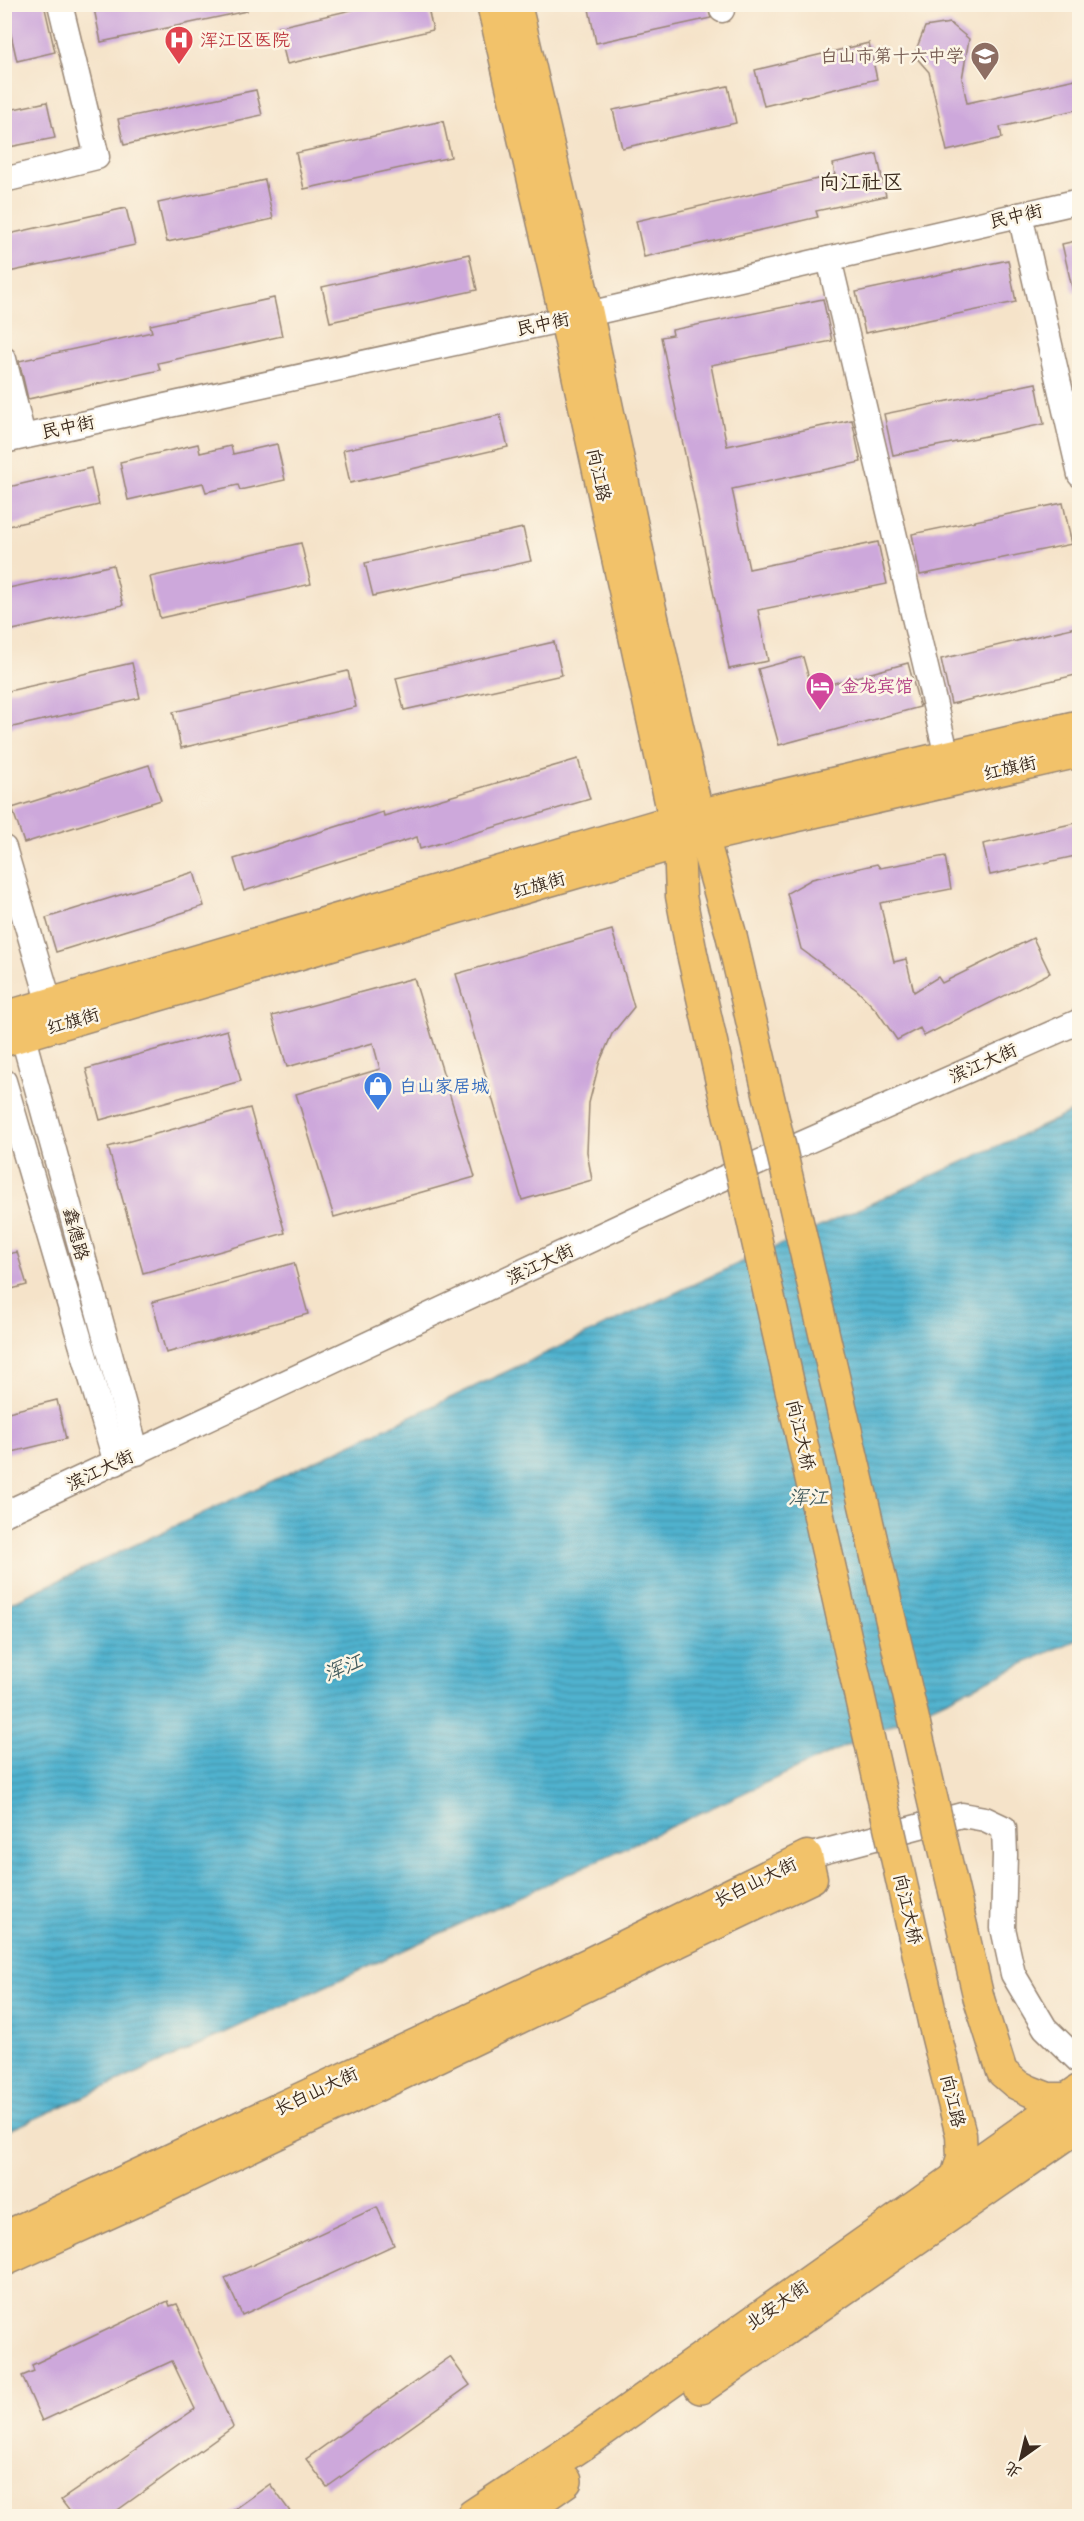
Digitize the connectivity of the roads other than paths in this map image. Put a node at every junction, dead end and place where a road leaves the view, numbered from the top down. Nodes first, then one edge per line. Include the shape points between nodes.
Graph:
1 (60, 4) edge
2 (492, 4) edge
3 (516, 4) edge
4 (4, 180) edge
5 (1080, 201) edge
6 (1020, 215) junction
7 (829, 259) junction
8 (576, 316) junction
9 (4, 359) edge
10 (1075, 432) edge
11 (14, 439) edge
12 (1080, 475) edge
13 (1080, 725) edge
14 (1080, 752) edge
15 (950, 768) junction
16 (689, 829) junction
17 (4, 849) edge
18 (691, 949) joint
19 (50, 1004) junction
20 (1080, 1021) edge
21 (12, 1027) edge
22 (4, 1081) edge
23 (127, 1458) junction
24 (4, 1514) edge
25 (807, 1856) junction
26 (934, 2026) joint
27 (1080, 2062) edge
28 (1077, 2104) edge
29 (957, 2177) junction
30 (4, 2237) edge
31 (4, 2261) edge
32 (473, 2517) edge
33 (515, 2517) edge

1 - 4 street via 97,157
2 - 8 main road, 向江路
3 - 8 main road, 向江路
5 - 6 street, 民中街
6 - 7 street, 民中街
6 - 10 street
7 - 8 street, 民中街
7 - 15 street
8 - 11 street, 民中街
8 - 16 main road, 向江路
9 - 11 street
10 - 12 street
13 - 15 main road
14 - 15 main road, 红旗街
15 - 16 main road, 红旗街
16 - 18 main road, 向江路 via 681,896
16 - 19 main road
16 - 21 main road, 红旗街
16 - 28 main road, 向江路, bridge via 732,934 979,1999 1002,2072 1016,2084 1048,2098
17 - 19 street
18 - 26 main road, 向江大桥, bridge
19 - 21 main road
20 - 23 street, 滨江大街 via 708,1185
21 - 23 street, 鑫德路
22 - 23 street, 鑫德路
23 - 24 street, 滨江大街
25 - 27 street via 962,1815 1004,1828 1003,1928 1013,1974 1045,2028
25 - 30 main road, 长白山大街 via 589,1963
25 - 31 main road, 长白山大街 via 812,1878 210,2167
26 - 29 main road, 向江路 via 961,2135 962,2157
28 - 29 highway, 北安大街
28 - 33 highway, 北安大街
29 - 32 highway, 北安大街

